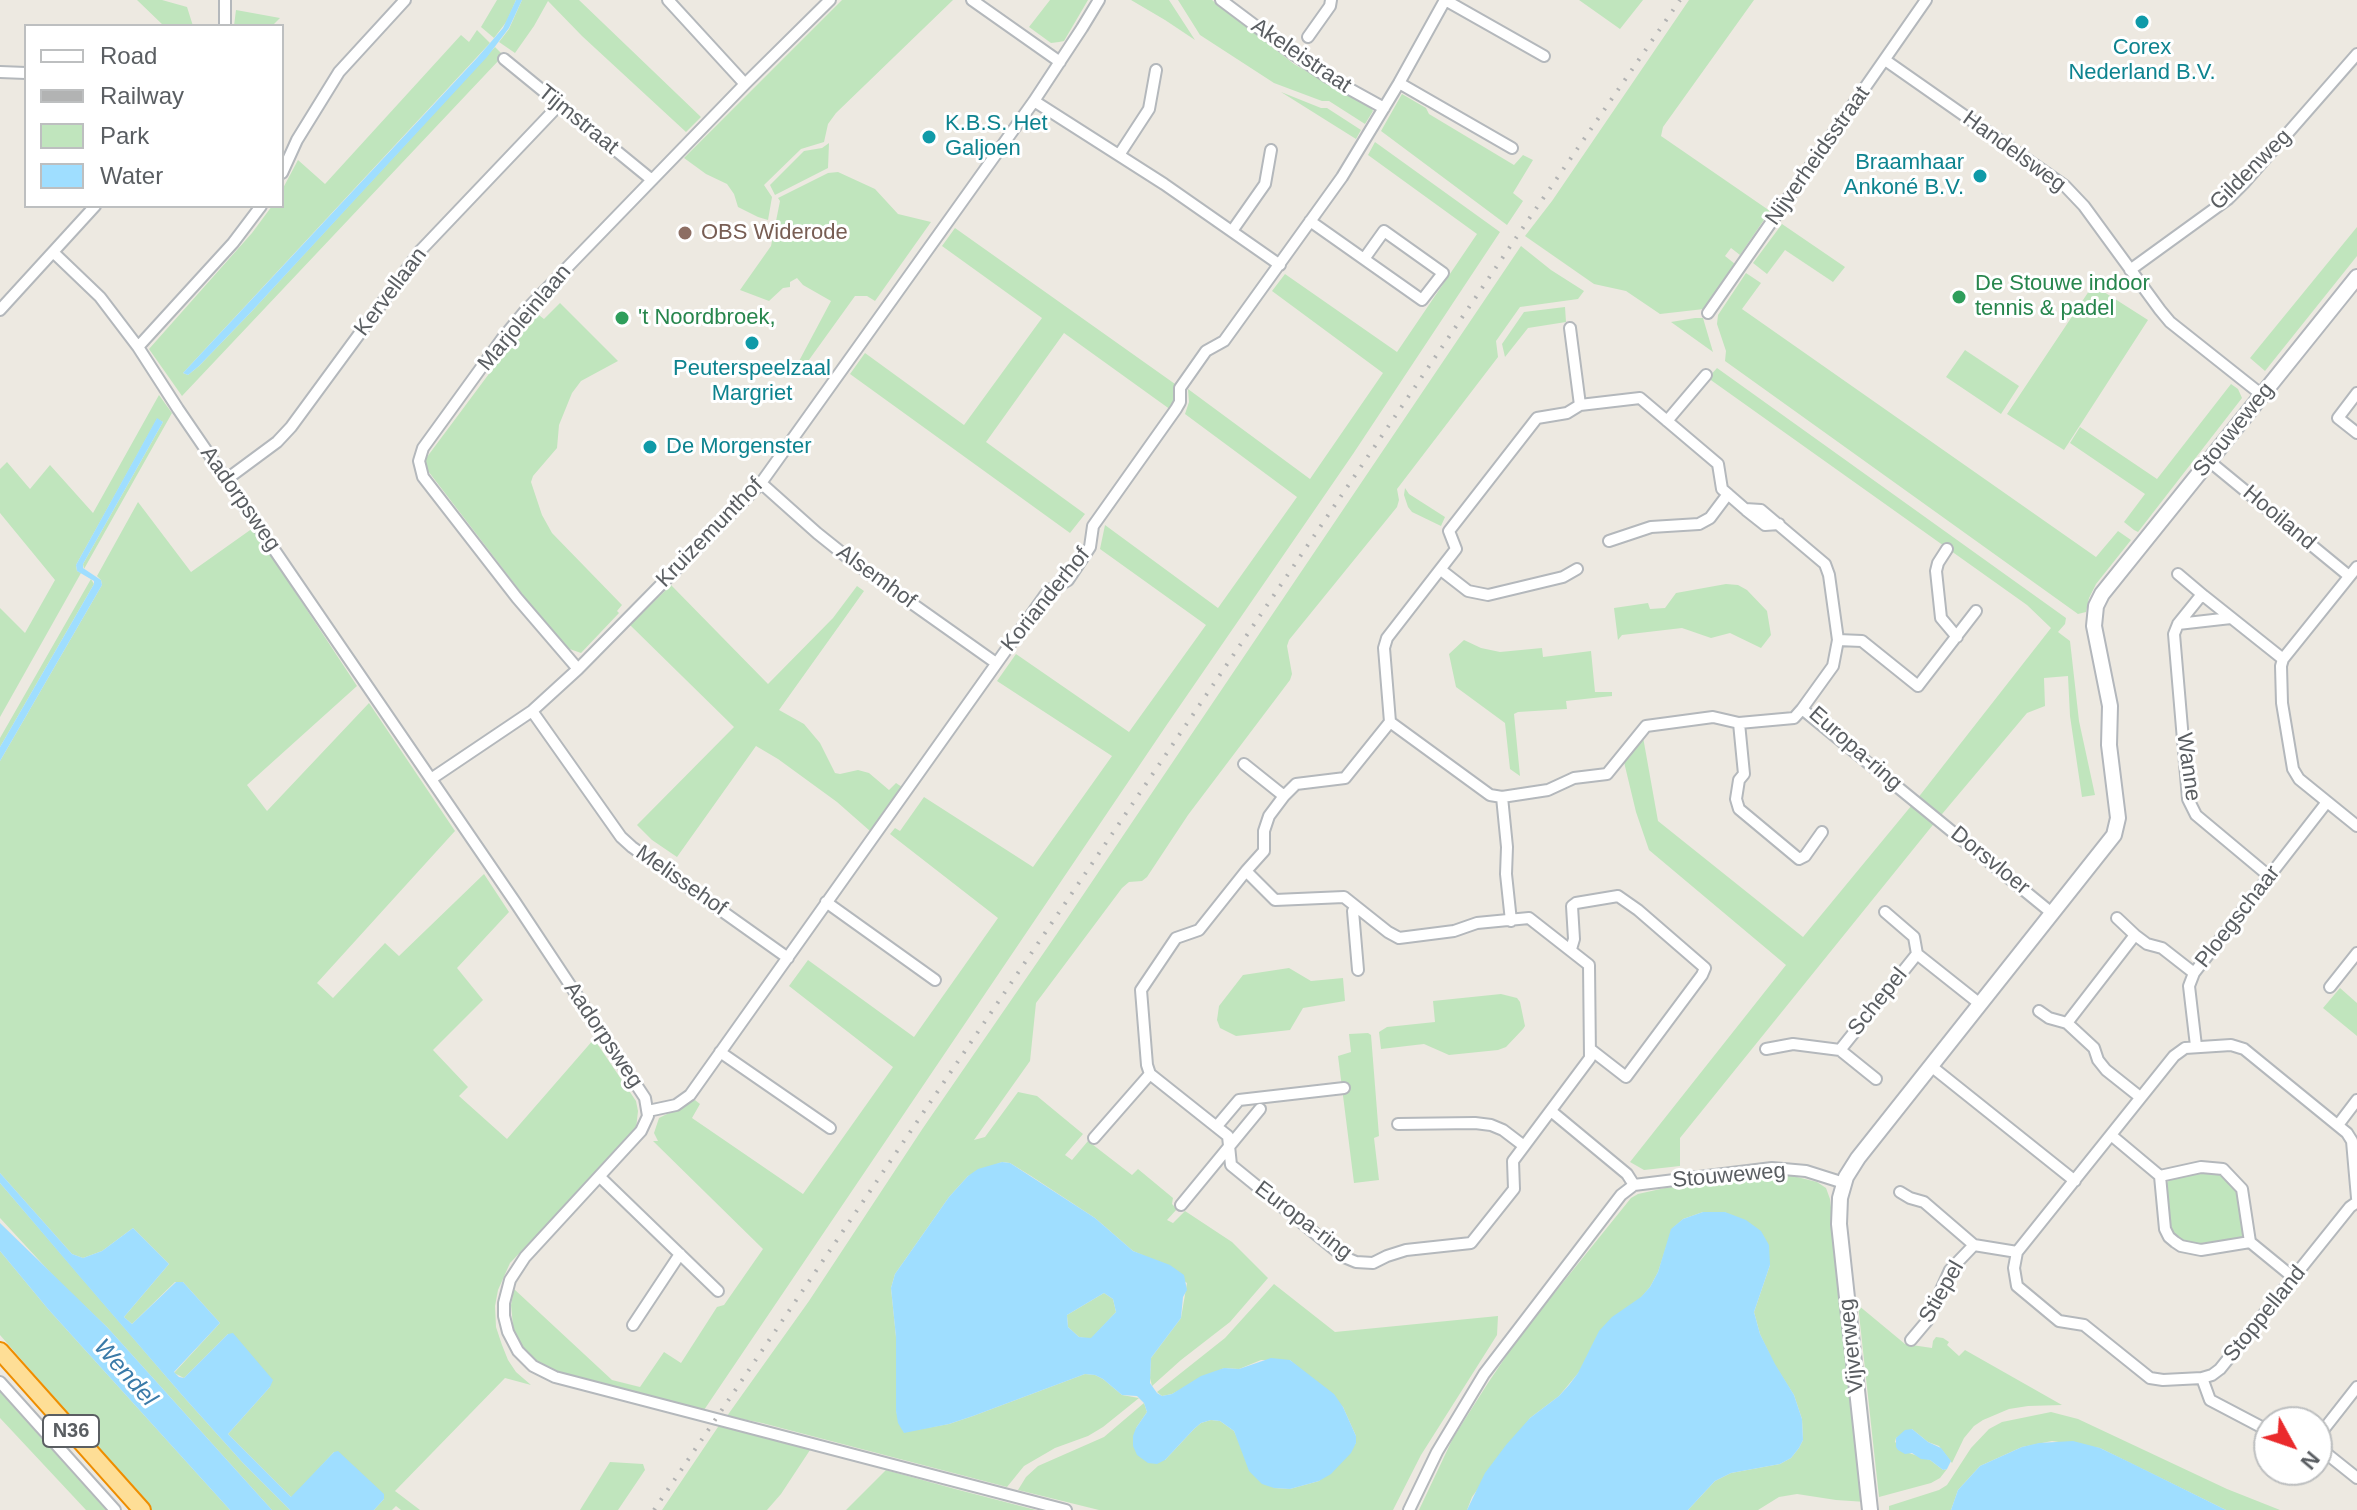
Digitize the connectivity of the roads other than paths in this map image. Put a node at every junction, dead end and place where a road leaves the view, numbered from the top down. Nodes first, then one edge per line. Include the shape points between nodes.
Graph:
1 (225, 0) edge
2 (405, 0) edge
3 (668, 0) edge
4 (830, 0) edge
5 (972, 0) edge
6 (1099, 0) edge
7 (1221, 0) edge
8 (1331, 0) edge
9 (1926, 0) edge
10 (225, 24) edge
11 (1308, 37) dead end
12 (2357, 54) edge
13 (1544, 56) dead end
14 (504, 59) dead end
15 (1885, 60) junction
16 (1060, 62) junction
17 (1156, 70) dead end
18 (0, 72) edge
19 (24, 73) edge
20 (1399, 83) junction
21 (745, 84) junction
22 (1034, 101) junction
23 (559, 105) junction
24 (1384, 108) junction
25 (1512, 148) dead end
26 (1271, 150) dead end
27 (1119, 155) junction
28 (284, 169) edge
29 (652, 180) junction
30 (93, 208) edge
31 (259, 208) edge
32 (1310, 221) junction
33 (1232, 231) junction
34 (53, 252) junction
35 (1364, 259) junction
36 (1280, 265) junction
37 (2130, 270) junction
38 (2357, 277) edge
39 (0, 310) edge
40 (1708, 313) dead end
41 (1570, 328) dead end
42 (138, 347) junction
43 (1706, 375) dead end
44 (2357, 393) edge
45 (2262, 395) junction
46 (1580, 405) junction
47 (1667, 421) junction
48 (2357, 433) edge
49 (2209, 461) junction
50 (227, 479) junction
51 (761, 483) junction
52 (1728, 494) junction
53 (1609, 541) dead end
54 (1947, 549) dead end
55 (1577, 569) dead end
56 (1441, 570) junction
57 (2353, 571) edge
58 (2178, 574) dead end
59 (2204, 596) junction
60 (1976, 611) dead end
61 (2231, 618) junction
62 (2178, 624) junction
63 (1957, 637) junction
64 (1838, 640) junction
65 (2283, 659) junction
66 (996, 663) junction
67 (578, 669) junction
68 (1802, 709) junction
69 (532, 711) junction
70 (1390, 722) junction
71 (1739, 723) junction
72 (1244, 764) dead end
73 (431, 779) junction
74 (1284, 796) junction
75 (1502, 797) junction
76 (2327, 802) junction
77 (1926, 809) joint
78 (2357, 826) edge
79 (1822, 832) dead end
80 (1246, 871) junction
81 (2269, 876) junction
82 (826, 902) junction
83 (1356, 907) junction
84 (1885, 912) dead end
85 (2053, 914) junction
86 (2117, 918) dead end
87 (1511, 921) junction
88 (2135, 935) junction
89 (1571, 949) junction
90 (2357, 953) edge
91 (1917, 954) junction
92 (788, 958) junction
93 (1358, 970) dead end
94 (2194, 973) junction
95 (935, 980) dead end
96 (2330, 987) dead end
97 (1980, 1004) junction
98 (2039, 1011) dead end
99 (2067, 1023) junction
100 (2196, 1046) junction
101 (1590, 1049) junction
102 (1766, 1049) dead end
103 (1840, 1050) junction
104 (720, 1052) junction
105 (1931, 1066) junction
106 (1150, 1074) junction
107 (1876, 1079) dead end
108 (1344, 1088) dead end
109 (2140, 1097) junction
110 (2357, 1100) edge
111 (1260, 1109) dead end
112 (648, 1111) junction
113 (1551, 1111) junction
114 (1398, 1124) dead end
115 (2338, 1125) junction
116 (1217, 1126) junction
117 (830, 1128) dead end
118 (2111, 1135) junction
119 (1094, 1138) dead end
120 (1524, 1146) junction
121 (1228, 1147) junction
122 (2160, 1176) junction
123 (600, 1177) junction
124 (2075, 1181) junction
125 (1844, 1183) junction
126 (1634, 1185) junction
127 (1900, 1192) dead end
128 (2357, 1200) edge
129 (1181, 1205) dead end
130 (2250, 1242) junction
131 (1974, 1245) junction
132 (2017, 1252) junction
133 (680, 1254) junction
134 (2294, 1278) junction
135 (718, 1291) dead end
136 (633, 1325) dead end
137 (1911, 1340) dead end
138 (0, 1351) edge
139 (2202, 1378) junction
140 (0, 1382) edge
141 (2357, 1387) edge
142 (2333, 1418) edge
143 (2253, 1423) edge
144 (2333, 1459) edge
145 (2357, 1478) edge
146 (115, 1510) edge
147 (142, 1510) edge
148 (1066, 1510) edge
149 (1409, 1510) edge
150 (1870, 1510) edge

1 - 10 street
2 - 28 street via 339,72
3 - 21 street
4 - 21 street, Marjoleinlaan
5 - 16 street
6 - 16 street, Kruizemunthof
7 - 24 street, Akeleistraat via 1326,76
8 - 11 street
9 - 15 street, Nijverheidsstraat
12 - 37 street, Gildenweg via 2228,199
13 - 20 street, Korianderhof via 1445,0
14 - 23 street, Tijmstraat
15 - 37 street, Handelsweg via 2065,186
15 - 40 street, Nijverheidsstraat
16 - 22 street, Kruizemunthof
17 - 27 street via 1149,109
18 - 19 street
20 - 24 street, Korianderhof
20 - 25 street
21 - 29 street, Marjoleinlaan
22 - 27 street
22 - 51 street, Kruizemunthof
23 - 29 street, Tijmstraat
23 - 50 street, Kervellaan via 421,250 291,427
24 - 32 street, Korianderhof
26 - 33 street via 1265,184
27 - 33 street
29 - 67 street, Marjoleinlaan via 514,324 423,448 419,461 423,477 469,538
30 - 34 street
31 - 42 street
32 - 35 street
32 - 36 street, Korianderhof
33 - 36 street
34 - 39 street
34 - 42 street, Aadorpsweg via 100,297
35 - 35 street via 1384,231 1443,273 1422,300
36 - 66 street, Korianderhof via 1224,341 1206,351 1180,388 1176,409 1093,526 1090,547 1068,580 1048,591
37 - 45 street, Handelsweg via 2170,322
38 - 45 main road, Stouweweg
41 - 46 street
42 - 50 street, Aadorpsweg
43 - 47 street
44 - 48 street via 2338,418
45 - 49 main road, Stouweweg
46 - 47 street, Europa-ring via 1640,398
46 - 56 street, Europa-ring via 1537,418 1449,531 1456,549
47 - 52 street, Europa-ring via 1718,464 1722,489
49 - 57 street, Hooiland
49 - 85 main road, Stouweweg via 2096,606 2102,724 2116,806 2103,850
50 - 73 street, Aadorpsweg
51 - 66 street, Alsemhof via 852,561
51 - 67 street, Kruizemunthof
52 - 53 street via 1699,524 1651,527
52 - 64 street, Europa-ring via 1745,509 1761,510 1825,564
54 - 63 street via 1938,563 1937,587 1941,618
55 - 56 street via 1488,595 1468,591
56 - 70 street, Europa-ring via 1387,638
57 - 65 street, Hooiland
58 - 59 street
59 - 61 street
59 - 62 street
60 - 63 street
61 - 62 street
61 - 65 street
62 - 81 street, Wanne via 2174,653 2188,799 2196,815
63 - 64 street via 1918,686 1862,641
64 - 68 street, Europa-ring via 1833,666
65 - 76 street via 2282,703 2293,769
66 - 82 street, Korianderhof
67 - 69 street, Kruizemunthof
68 - 71 street via 1794,718
68 - 77 street, Europa-ring
69 - 73 street, Kruizemunthof
69 - 92 street, Melissehof via 621,837
70 - 74 street via 1345,778 1296,784
70 - 75 street via 1490,795
71 - 75 street via 1713,717 1646,726 1607,774
71 - 79 street via 1744,774 1736,799 1739,809 1799,859
72 - 74 street
73 - 112 street, Aadorpsweg via 642,1093
74 - 80 street via 1269,816 1264,851
75 - 87 street
76 - 78 street
76 - 81 street, Ploegschaar
77 - 85 street, Dorsvloer
80 - 83 street via 1275,900 1344,897
80 - 106 street via 1199,930 1176,938 1141,990
81 - 94 street, Ploegschaar
82 - 92 street, Korianderhof
82 - 95 street
83 - 87 street via 1399,938
83 - 93 street
84 - 91 street, Schepel via 1914,937
85 - 97 main road, Stouweweg
86 - 88 street
87 - 89 street via 1529,918
88 - 94 street
88 - 99 street
89 - 101 street via 1589,965
89 - 101 street via 1572,906 1618,896 1705,968 1626,1077
90 - 96 street
91 - 97 street, Schepel
91 - 103 street, Schepel
92 - 104 street, Korianderhof
94 - 100 street, Ploegschaar via 2189,986
97 - 105 main road, Stouweweg
98 - 99 street
99 - 109 street via 2094,1048 2106,1070
100 - 109 street via 2174,1056
100 - 115 street, Stoppelland via 2244,1049
101 - 113 street, Europa-ring via 1590,1058
102 - 103 street, Schepel via 1793,1044
103 - 107 street, Schepel
104 - 112 street, Korianderhof via 684,1100
104 - 117 street
105 - 124 street
105 - 125 main road, Stouweweg
106 - 116 street, Europa-ring
106 - 119 street
108 - 116 street via 1239,1100
109 - 118 street
110 - 115 street
111 - 121 street
112 - 123 street, Aadorpsweg via 641,1131
113 - 120 street, Europa-ring
113 - 126 street
114 - 120 street via 1491,1125
115 - 128 street, Stoppelland via 2352,1141
116 - 121 street, Europa-ring via 1228,1136
118 - 122 street
118 - 124 street
120 - 121 street, Europa-ring via 1513,1161 1514,1189 1471,1243 1406,1250 1373,1263 1344,1257 1231,1165
121 - 129 street
122 - 130 street via 2201,1167 2223,1169 2242,1189
122 - 130 street via 2165,1229 2175,1242 2201,1250
123 - 133 street
123 - 148 street, Aadorpsweg via 510,1280 504,1303 508,1332 533,1366 555,1377
124 - 132 street
125 - 126 street, Stouweweg via 1772,1168
125 - 150 main road, Vijverweg via 1839,1224
126 - 149 street via 1501,1349
127 - 131 street, Stiepel via 1924,1202
128 - 134 street, Stoppelland
130 - 134 street
131 - 132 street, Stiepel
131 - 137 street, Stiepel via 1950,1270 1927,1321
132 - 139 street, Stoppelland via 2017,1286 2059,1321 2084,1325 2150,1378
133 - 135 street
133 - 136 street
134 - 139 street, Stoppelland via 2220,1369
138 - 147 highway, N36
139 - 143 street via 2210,1400
140 - 146 street
141 - 142 street
144 - 145 street

